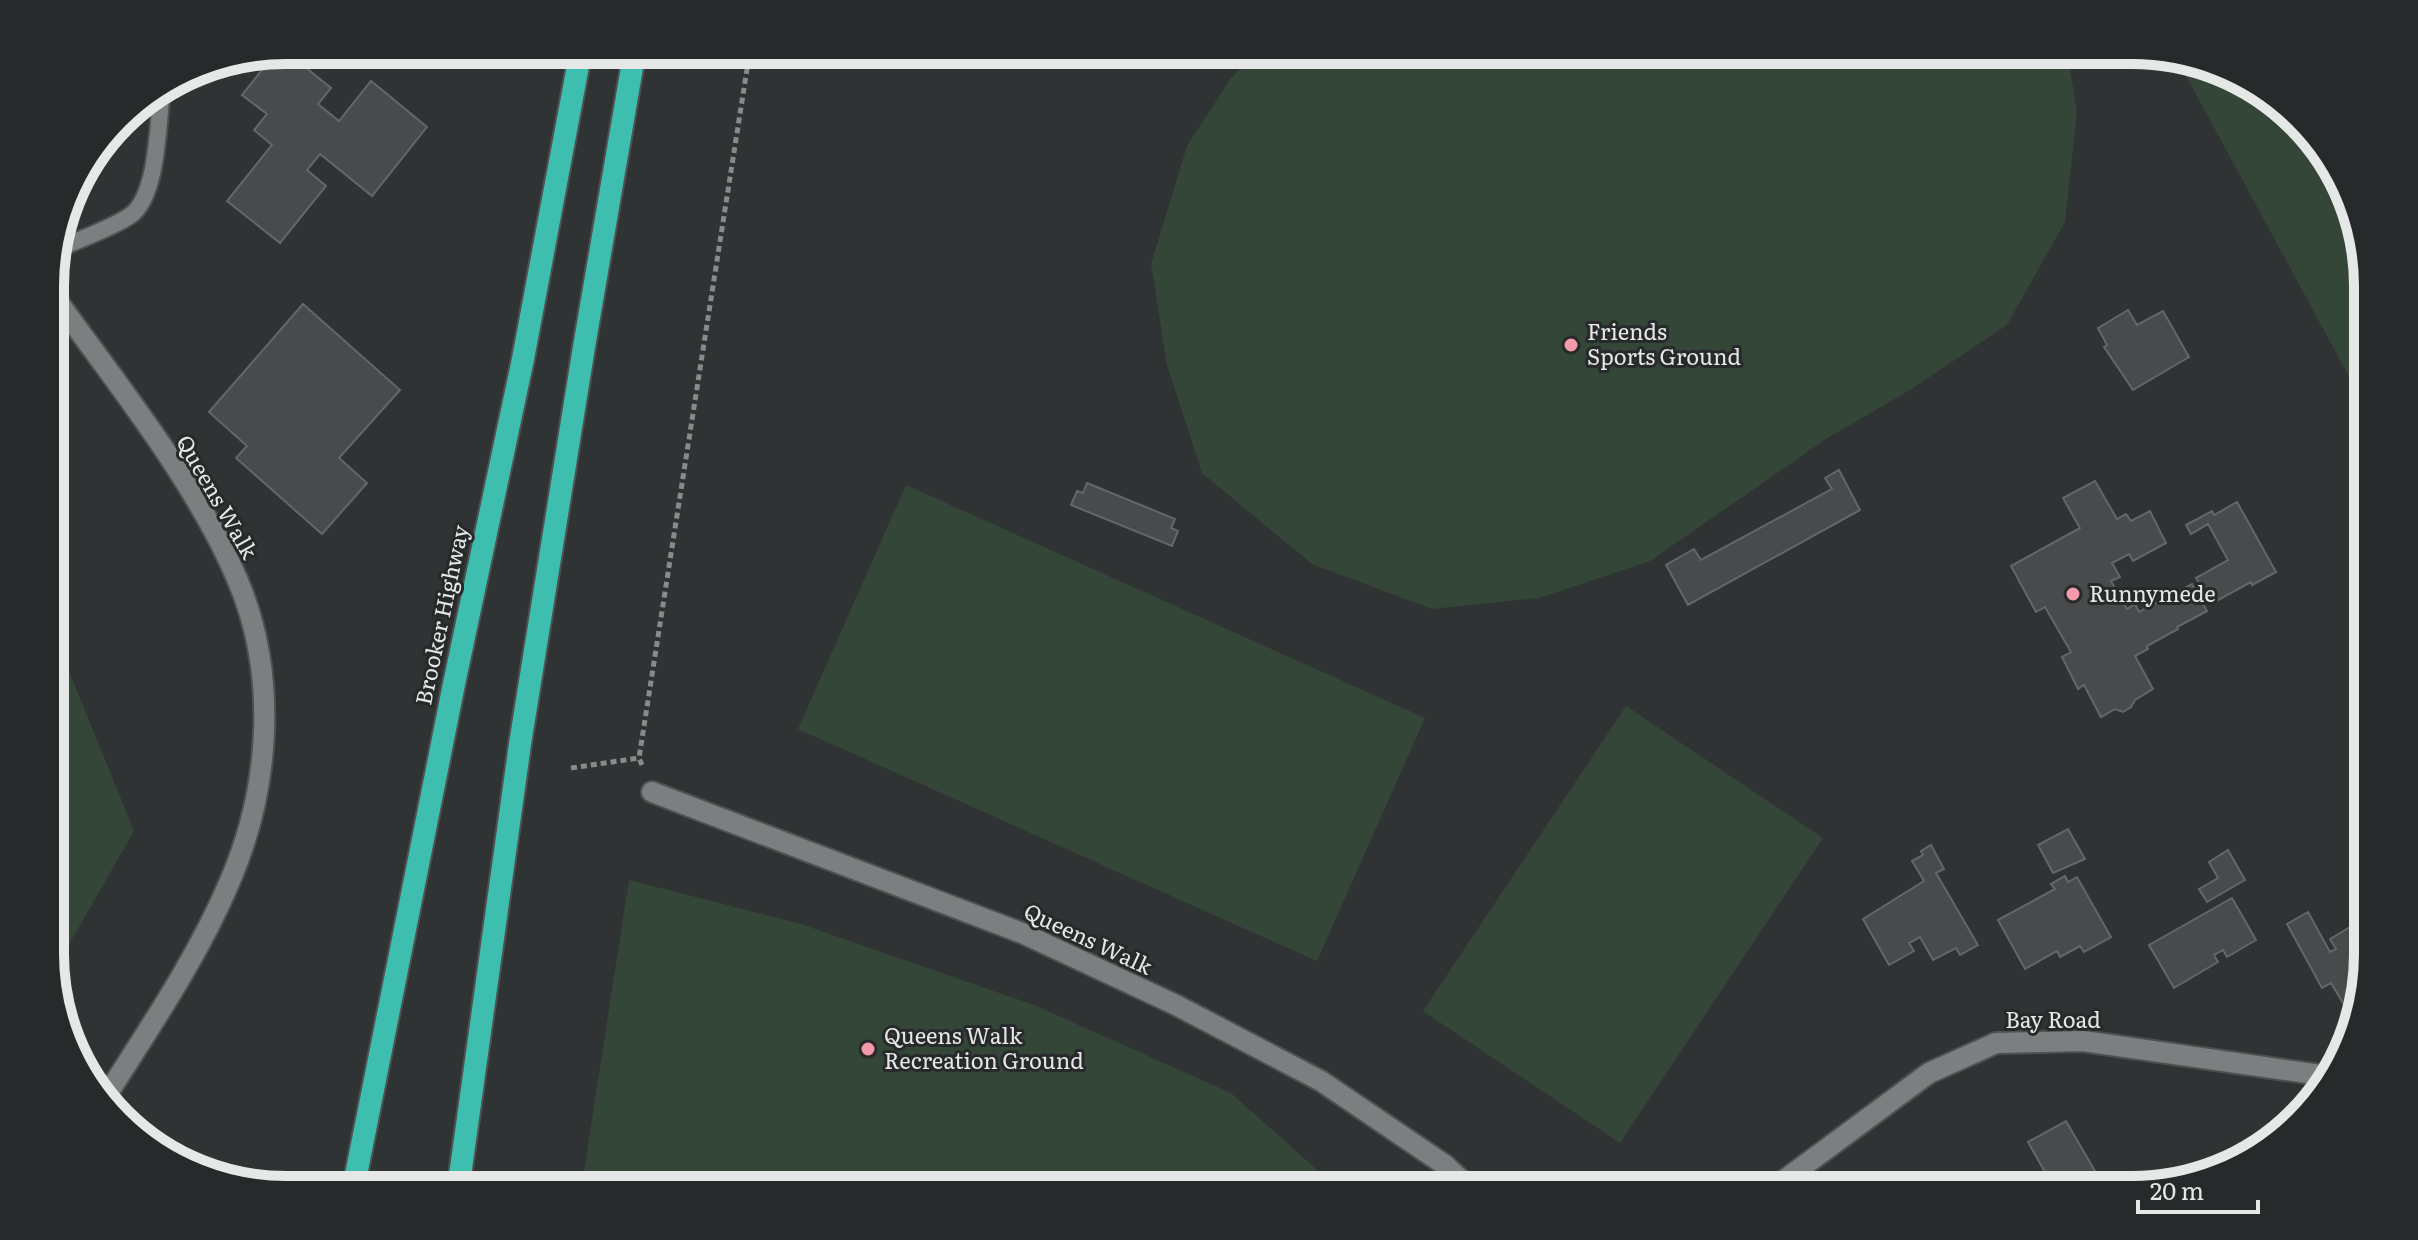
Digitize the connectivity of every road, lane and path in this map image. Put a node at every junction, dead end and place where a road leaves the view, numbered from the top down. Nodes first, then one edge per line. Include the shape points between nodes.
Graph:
1 (578, 64) edge
2 (633, 64) edge
3 (748, 64) edge
4 (160, 103) edge
5 (69, 244) edge
6 (64, 310) edge
7 (639, 758) junction
8 (571, 768) dead end
9 (652, 792) joint
10 (2318, 1075) edge
11 (110, 1089) edge
12 (356, 1176) edge
13 (460, 1176) edge
14 (1457, 1176) edge
15 (1790, 1176) edge

1 - 12 highway, Brooker Highway
2 - 13 highway via 520,744
3 - 7 path
4 - 5 lane via 144,201 131,215
6 - 11 street, Queens Walk via 208,522 238,582 255,635 263,692 263,756 256,800 230,881 200,943
7 - 8 path
7 - 9 path
9 - 14 street, Queens Walk via 1022,933 1176,1005 1321,1081
10 - 15 street, Bay Road via 2083,1041 1996,1043 1929,1073

